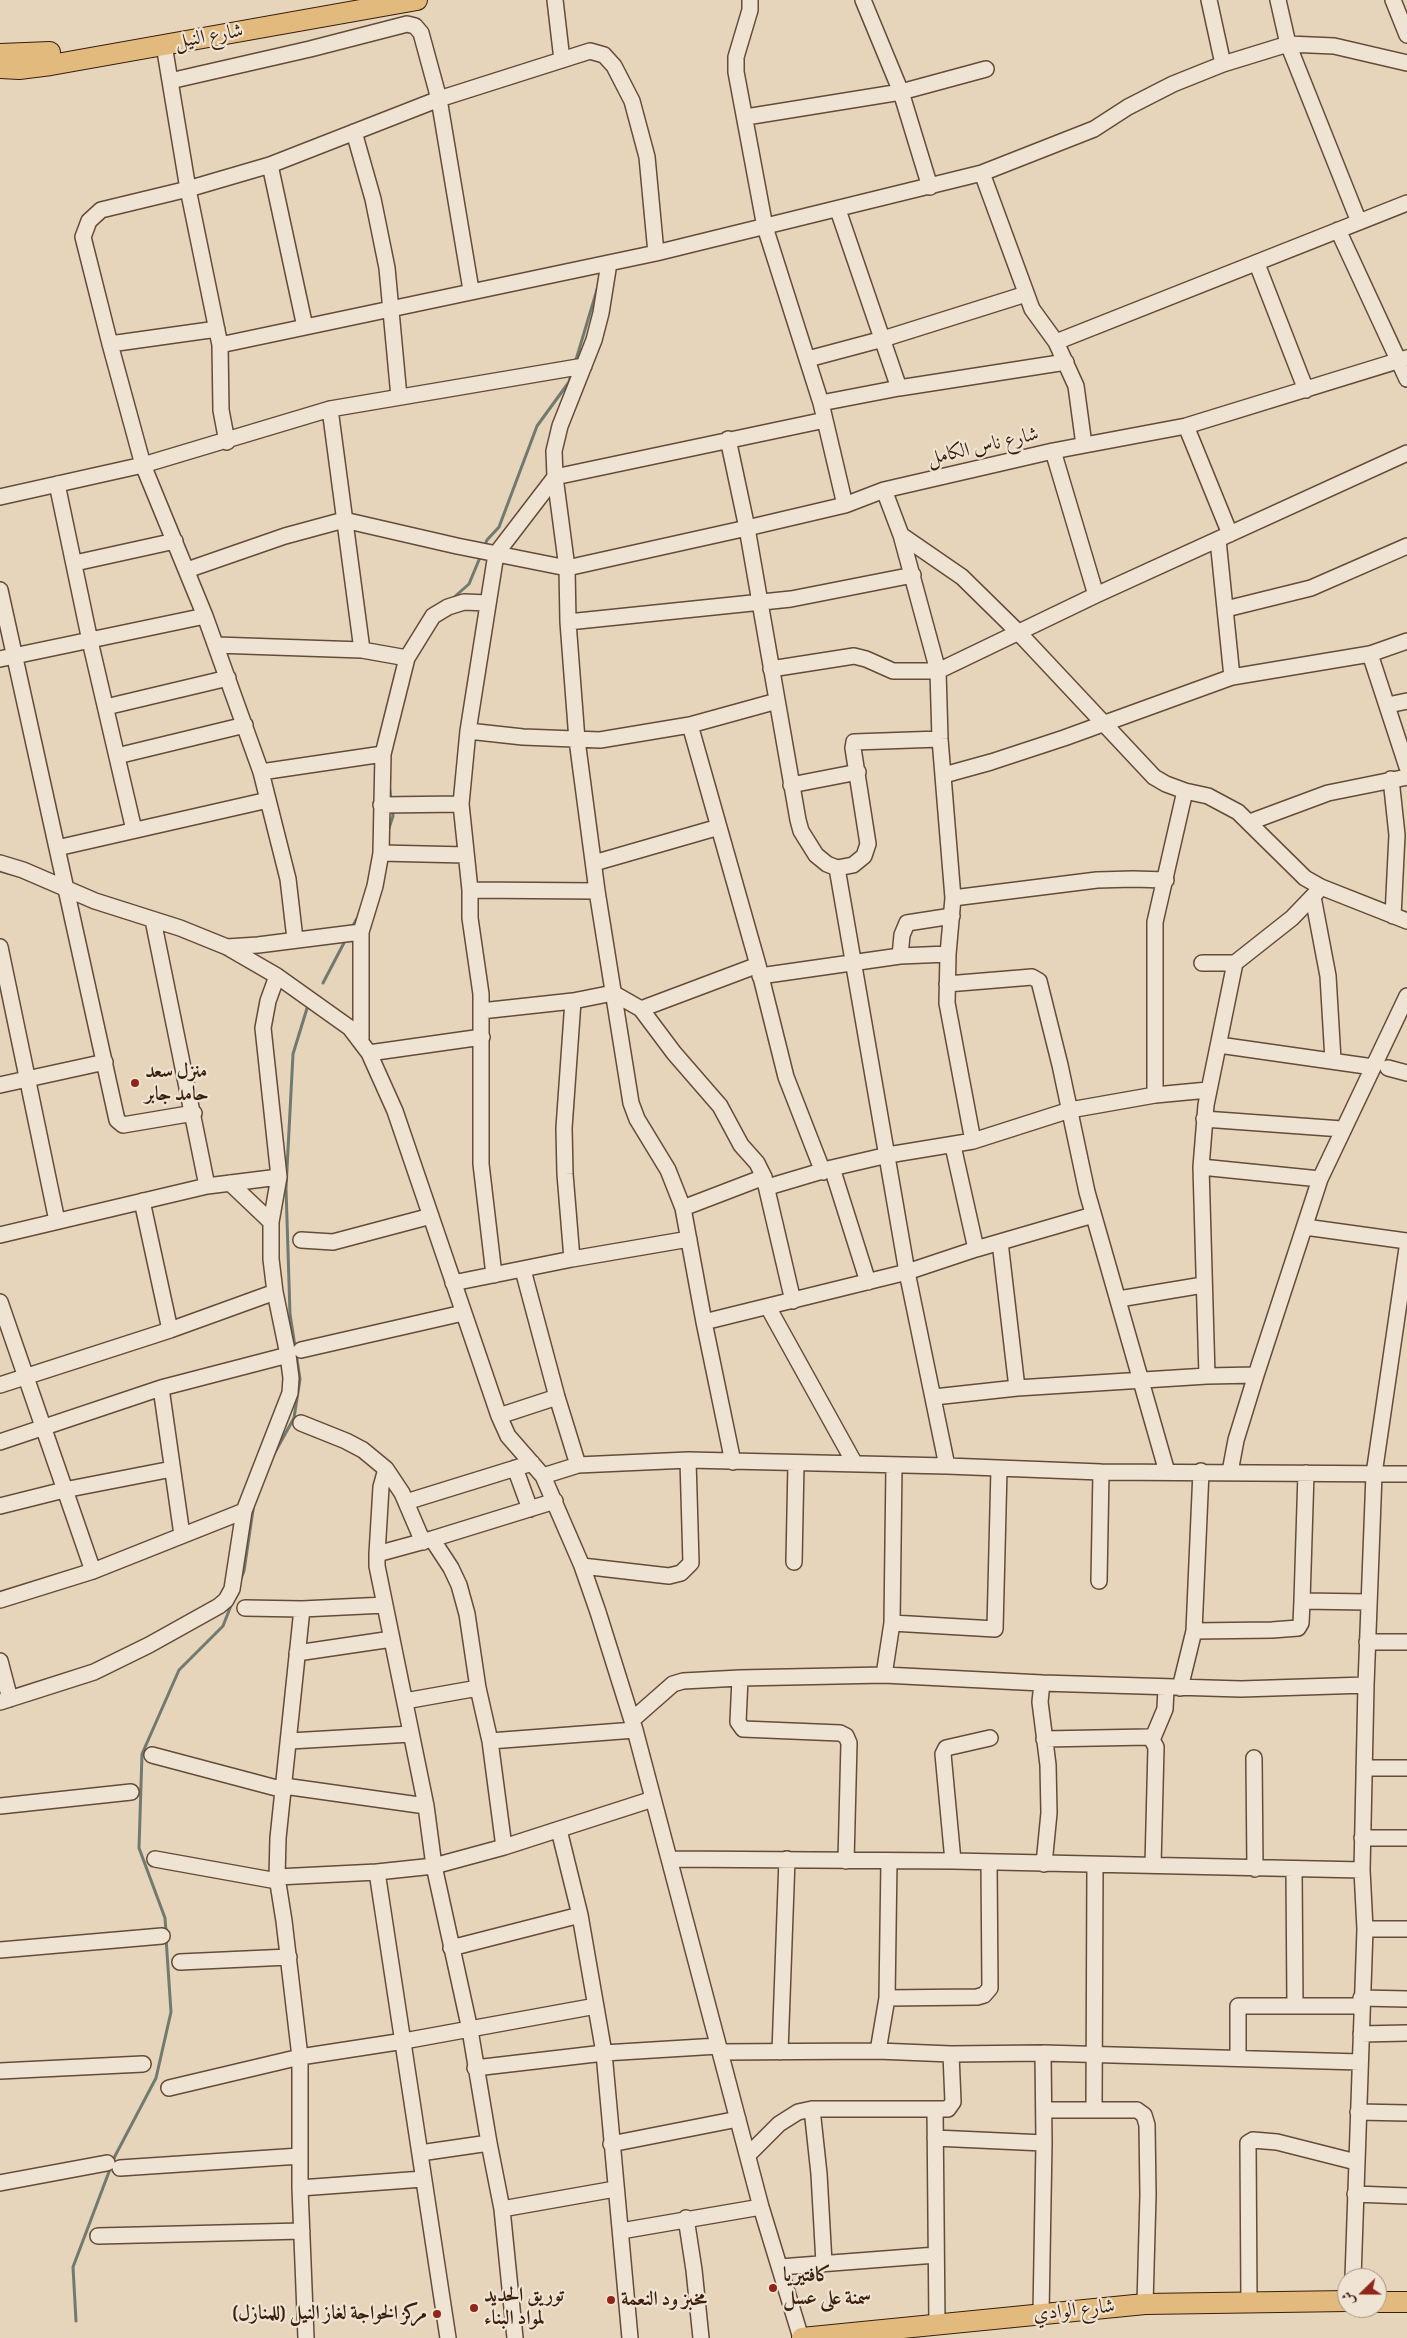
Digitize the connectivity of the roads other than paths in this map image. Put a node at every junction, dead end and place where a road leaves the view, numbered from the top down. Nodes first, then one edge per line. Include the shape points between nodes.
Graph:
1 (352, 0) edge
2 (417, 0) edge
3 (555, 0) edge
4 (750, 0) edge
5 (863, 0) edge
6 (1209, 0) edge
7 (1278, 0) edge
8 (1394, 0) edge
9 (1407, 35) edge
10 (1288, 44) junction
11 (164, 45) junction
12 (0, 54) edge
13 (562, 60) junction
14 (1407, 63) edge
15 (1223, 64) junction
16 (35, 67) junction
17 (0, 68) edge
18 (986, 68) dead end
19 (0, 78) edge
20 (170, 81) junction
21 (901, 92) junction
22 (439, 99) junction
23 (746, 117) junction
24 (354, 132) junction
25 (270, 165) junction
26 (982, 173) junction
27 (930, 187) junction
28 (188, 189) junction
29 (1407, 203) edge
30 (838, 210) junction
31 (1359, 222) junction
32 (765, 227) junction
33 (1338, 230) junction
34 (656, 253) junction
35 (609, 263) junction
36 (1256, 264) junction
37 (472, 290) junction
38 (1026, 294) junction
39 (391, 310) junction
40 (305, 327) junction
41 (217, 329) junction
42 (883, 339) junction
43 (1056, 342) junction
44 (110, 344) junction
45 (220, 345) junction
46 (808, 359) junction
47 (1403, 359) edge
48 (1066, 362) junction
49 (584, 366) junction
50 (1407, 380) edge
51 (899, 388) junction
52 (1306, 390) junction
53 (399, 397) junction
54 (821, 403) junction
55 (330, 410) junction
56 (824, 420) junction
57 (1186, 426) junction
58 (728, 439) junction
59 (227, 442) junction
60 (1084, 445) junction
61 (1053, 451) junction
62 (1407, 453) edge
63 (143, 465) junction
64 (555, 477) junction
65 (58, 484) junction
66 (884, 490) junction
67 (0, 497) edge
68 (846, 505) junction
69 (344, 520) junction
70 (747, 528) junction
71 (901, 535) junction
72 (1224, 537) junction
73 (175, 542) junction
74 (1407, 546) edge
75 (496, 554) junction
76 (75, 563) junction
77 (567, 568) junction
78 (187, 570) junction
79 (913, 575) junction
80 (0, 590) edge
81 (1096, 595) junction
82 (759, 602) junction
83 (488, 603) junction
84 (2, 606) edge
85 (1226, 609) junction
86 (205, 616) junction
87 (568, 622) junction
88 (1020, 633) junction
89 (90, 641) junction
90 (1407, 641) edge
91 (216, 644) junction
92 (362, 650) junction
93 (1370, 654) junction
94 (7, 658) edge
95 (407, 658) junction
96 (771, 670) junction
97 (938, 671) junction
98 (1232, 677) junction
99 (228, 678) junction
100 (777, 701) junction
101 (1407, 701) edge
102 (1388, 705) junction
103 (106, 707) junction
104 (1105, 724) junction
105 (245, 725) junction
106 (690, 725) junction
107 (468, 731) junction
108 (940, 739) junction
109 (577, 740) junction
110 (383, 754) junction
111 (117, 756) junction
112 (1407, 767) edge
113 (261, 772) junction
114 (858, 772) junction
115 (944, 775) junction
116 (1407, 777) edge
117 (1392, 779) junction
118 (791, 785) junction
119 (1185, 791) junction
120 (268, 800) junction
121 (461, 804) junction
122 (381, 805) junction
123 (1250, 822) junction
124 (719, 827) junction
125 (134, 830) junction
126 (1402, 836) edge
127 (57, 848) junction
128 (381, 852) junction
129 (466, 855) junction
130 (0, 863) edge
131 (594, 863) junction
132 (837, 868) junction
133 (1166, 880) junction
134 (67, 888) junction
135 (470, 890) junction
136 (597, 891) junction
137 (1317, 892) junction
138 (954, 898) junction
139 (952, 916) junction
140 (1400, 918) edge
141 (153, 920) junction
142 (362, 932) junction
143 (295, 939) junction
144 (0, 947) edge
145 (227, 947) junction
146 (948, 954) junction
147 (900, 956) junction
148 (855, 962) junction
149 (1202, 963) dead end
150 (1235, 963) junction
151 (759, 970) junction
152 (277, 976) junction
153 (947, 984) junction
154 (613, 993) junction
155 (1407, 996) edge
156 (573, 1000) junction
157 (642, 1009) junction
158 (481, 1012) junction
159 (482, 1037) junction
160 (360, 1040) junction
161 (1219, 1045) junction
162 (370, 1053) junction
163 (1333, 1060) junction
164 (105, 1062) junction
165 (1373, 1067) junction
166 (1388, 1068) dead end
167 (1407, 1073) edge
168 (28, 1079) junction
169 (0, 1085) edge
170 (1208, 1090) junction
171 (1155, 1095) junction
172 (1070, 1110) junction
173 (194, 1113) junction
174 (1204, 1119) junction
175 (1342, 1128) junction
176 (973, 1141) junction
177 (953, 1146) junction
178 (888, 1156) junction
179 (1201, 1167) junction
180 (827, 1170) junction
181 (279, 1177) junction
182 (1320, 1179) junction
183 (766, 1182) junction
184 (230, 1183) junction
185 (207, 1186) junction
186 (142, 1201) junction
187 (683, 1208) junction
188 (1093, 1215) junction
189 (431, 1216) junction
190 (57, 1221) junction
191 (271, 1222) junction
192 (1305, 1227) junction
193 (0, 1234) edge
194 (689, 1239) junction
195 (301, 1240) dead end
196 (1407, 1241) edge
197 (1000, 1242) junction
198 (1407, 1248) edge
199 (976, 1249) junction
200 (572, 1259) junction
201 (523, 1270) junction
202 (907, 1272) junction
203 (494, 1275) junction
204 (868, 1282) junction
205 (453, 1283) junction
206 (1404, 1283) edge
207 (1203, 1285) junction
208 (275, 1292) junction
209 (1119, 1299) junction
210 (793, 1301) junction
211 (0, 1302) edge
212 (768, 1307) junction
213 (463, 1313) junction
214 (704, 1322) junction
215 (170, 1330) junction
216 (294, 1352) junction
217 (1256, 1375) junction
218 (1207, 1376) junction
219 (25, 1378) junction
220 (1141, 1380) junction
221 (0, 1385) edge
222 (161, 1388) junction
223 (1017, 1388) junction
224 (934, 1396) junction
225 (557, 1397) junction
226 (499, 1416) junction
227 (301, 1423) dead end
228 (43, 1426) junction
229 (0, 1442) edge
230 (688, 1460) junction
231 (733, 1462) junction
232 (532, 1463) junction
233 (796, 1464) junction
234 (854, 1464) junction
235 (578, 1465) junction
236 (894, 1466) junction
237 (947, 1466) junction
238 (515, 1468) junction
239 (172, 1469) junction
240 (386, 1469) junction
241 (999, 1469) junction
242 (1201, 1471) junction
243 (1101, 1472) junction
244 (1166, 1472) junction
245 (1230, 1472) junction
246 (1306, 1473) junction
247 (1374, 1474) junction
248 (1407, 1474) edge
249 (543, 1476) junction
250 (64, 1490) junction
251 (555, 1501) junction
252 (406, 1502) junction
253 (0, 1506) edge
254 (530, 1509) junction
255 (244, 1511) junction
256 (182, 1535) junction
257 (427, 1541) junction
258 (377, 1554) junction
259 (794, 1562) dead end
260 (582, 1566) junction
261 (93, 1571) junction
262 (1099, 1580) dead end
263 (0, 1600) edge
264 (1302, 1601) junction
265 (1368, 1602) junction
266 (385, 1606) junction
267 (245, 1608) dead end
268 (302, 1608) junction
269 (892, 1623) junction
270 (1194, 1631) junction
271 (392, 1640) junction
272 (1367, 1642) junction
273 (1407, 1642) edge
274 (297, 1653) junction
275 (0, 1661) edge
276 (884, 1675) junction
277 (740, 1678) junction
278 (1042, 1683) junction
279 (1366, 1686) junction
280 (478, 1688) junction
281 (1173, 1688) junction
282 (5, 1701) edge
283 (405, 1701) junction
284 (633, 1725) junction
285 (411, 1734) junction
286 (990, 1738) dead end
287 (1044, 1739) junction
288 (290, 1740) junction
289 (490, 1740) junction
290 (1152, 1740) junction
291 (152, 1755) dead end
292 (1254, 1758) dead end
293 (1364, 1768) junction
294 (1407, 1768) edge
295 (284, 1788) junction
296 (131, 1792) dead end
297 (653, 1799) junction
298 (0, 1806) edge
299 (426, 1806) junction
300 (559, 1830) junction
301 (1362, 1838) junction
302 (1407, 1838) edge
303 (504, 1847) junction
304 (155, 1859) dead end
305 (670, 1859) junction
306 (787, 1859) junction
307 (846, 1860) junction
308 (889, 1861) junction
309 (953, 1861) junction
310 (989, 1863) junction
311 (1044, 1864) junction
312 (1096, 1865) junction
313 (1153, 1865) junction
314 (434, 1866) junction
315 (1255, 1869) junction
316 (1294, 1869) junction
317 (1362, 1870) junction
318 (377, 1872) junction
319 (277, 1879) junction
320 (580, 1915) junction
321 (1407, 1928) edge
322 (1365, 1929) junction
323 (162, 1936) dead end
324 (452, 1948) junction
325 (0, 1950) edge
326 (289, 1958) junction
327 (180, 1962) dead end
328 (887, 1998) junction
329 (1407, 1999) edge
330 (1362, 2002) junction
331 (1295, 2005) junction
332 (596, 2006) junction
333 (470, 2030) junction
334 (1407, 2033) edge
335 (1361, 2034) junction
336 (404, 2041) junction
337 (719, 2049) junction
338 (878, 2051) junction
339 (780, 2052) junction
340 (604, 2053) junction
341 (1043, 2053) junction
342 (951, 2054) junction
343 (1095, 2054) junction
344 (300, 2057) junction
345 (1238, 2057) junction
346 (1360, 2062) junction
347 (143, 2064) dead end
348 (475, 2068) junction
349 (0, 2071) edge
350 (169, 2088) dead end
351 (935, 2108) junction
352 (812, 2109) junction
353 (1044, 2110) junction
354 (1094, 2110) junction
355 (1358, 2112) junction
356 (1407, 2113) edge
357 (738, 2119) junction
358 (935, 2138) junction
359 (488, 2143) junction
360 (1044, 2143) junction
361 (611, 2144) junction
362 (420, 2153) junction
363 (748, 2155) junction
364 (300, 2156) junction
365 (1356, 2162) junction
366 (422, 2179) junction
367 (0, 2183) edge
368 (300, 2188) junction
369 (615, 2189) junction
370 (1355, 2194) junction
371 (1407, 2196) edge
372 (761, 2207) junction
373 (502, 2209) junction
374 (686, 2218) junction
375 (302, 2231) junction
376 (621, 2231) junction
377 (98, 2236) dead end
378 (936, 2255) junction
379 (824, 2263) junction
380 (780, 2267) junction
381 (1353, 2268) edge
382 (1249, 2301) junction
383 (1337, 2301) edge
384 (1387, 2302) edge
385 (1407, 2302) edge
386 (1145, 2304) junction
387 (1041, 2314) junction
388 (937, 2326) junction
389 (306, 2338) edge
390 (448, 2338) edge
391 (515, 2338) edge
392 (630, 2338) edge
393 (701, 2338) edge
394 (802, 2338) edge

1 - 12 main road, شارع النيل via 52,52
2 - 11 main road, شارع النيل
3 - 13 street
4 - 23 street via 736,57
5 - 21 street
6 - 15 street
7 - 10 street
8 - 9 street
10 - 14 street via 1334,46
10 - 15 street
10 - 31 street
11 - 16 main road, شارع النيل
11 - 20 street
13 - 22 street
13 - 34 street via 590,51 604,55 614,66 632,101 648,157
15 - 26 street via 1172,84 1094,129
16 - 17 main road, شارع النيل
16 - 19 main road via 12,77
18 - 21 street
20 - 22 street via 407,24 416,26 421,33
20 - 28 street
21 - 23 street
21 - 27 street
22 - 24 street
22 - 37 street
23 - 32 street
24 - 25 street
24 - 39 street via 373,199 387,268
25 - 28 street
25 - 40 street
26 - 27 street
26 - 38 street
27 - 30 street
28 - 41 street
28 - 44 street via 101,210 89,221 83,237
29 - 31 street
30 - 32 street
30 - 42 street
31 - 33 street
32 - 34 street
32 - 46 street
33 - 36 street
33 - 47 street
34 - 35 street
35 - 37 street
35 - 49 street via 601,312
36 - 43 street
36 - 52 street
37 - 39 street
38 - 42 street
38 - 43 street
39 - 40 street
39 - 53 street
40 - 45 street
41 - 44 street
41 - 45 street
42 - 46 street
42 - 51 street
43 - 48 street
44 - 63 street
45 - 59 street via 221,410
46 - 54 street
47 - 50 street
47 - 52 street, شارع ناس الكامل
48 - 51 street
48 - 60 street via 1076,386
49 - 53 street
49 - 64 street via 560,426 554,451
51 - 54 street
52 - 57 street, شارع ناس الكامل
53 - 55 street
54 - 56 street
55 - 59 street
55 - 69 street
56 - 58 street
56 - 68 street
57 - 60 street, شارع ناس الكامل
57 - 72 street
58 - 64 street
58 - 70 street
59 - 63 street
60 - 61 street, شارع ناس الكامل
61 - 66 street, شارع ناس الكامل
61 - 81 street
62 - 72 street
63 - 65 street
63 - 73 street
64 - 75 street
64 - 77 street
65 - 67 street
65 - 76 street
66 - 68 street, شارع ناس الكامل
66 - 71 street
68 - 70 street, شارع ناس الكامل
69 - 75 street
69 - 78 street via 285,536
69 - 92 street
70 - 77 street, شارع ناس الكامل
70 - 82 street
71 - 79 street
71 - 88 street via 962,577
72 - 81 street
72 - 85 street
73 - 76 street
73 - 78 street
74 - 85 street via 1311,588
75 - 77 street
75 - 83 street
76 - 89 street
77 - 87 street
78 - 86 street
79 - 82 street via 791,599
79 - 97 street
80 - 84 street
81 - 88 street
82 - 87 street
82 - 96 street
83 - 95 street via 464,602 433,616
83 - 107 street
84 - 94 street
85 - 98 street
86 - 89 street
86 - 91 street
87 - 109 street
88 - 97 street
88 - 104 street
89 - 94 street
89 - 103 street
90 - 93 street
91 - 92 street
91 - 99 street
92 - 95 street
93 - 98 street
93 - 102 street
94 - 127 street
95 - 110 street
96 - 97 street via 854,656 894,671
96 - 100 street
97 - 108 street
98 - 104 street
99 - 103 street
99 - 105 street
100 - 106 street
100 - 118 street
101 - 102 street
102 - 112 street
103 - 111 street
104 - 115 street
104 - 119 street via 1154,777
105 - 111 street
105 - 113 street
106 - 109 street via 600,740
106 - 124 street
107 - 109 street
107 - 121 street
108 - 114 street via 854,742
108 - 115 street
109 - 131 street
110 - 113 street
110 - 122 street
111 - 125 street
113 - 120 street
114 - 118 street
114 - 132 street via 868,844 864,856 853,865
115 - 138 street
116 - 117 street
117 - 123 street via 1328,793
117 - 126 street
118 - 132 street via 798,820 808,843 816,856
119 - 123 street via 1224,802
119 - 133 street
120 - 125 street
120 - 143 street via 288,879
121 - 122 street
121 - 129 street
122 - 128 street
123 - 137 street
124 - 131 street
124 - 151 street
125 - 127 street
126 - 140 street
127 - 134 street
128 - 129 street
128 - 142 street
129 - 135 street
130 - 134 street
131 - 136 street
132 - 148 street
133 - 138 street via 1088,881
133 - 171 street via 1154,932
134 - 141 street
134 - 164 street
135 - 136 street
135 - 158 street via 470,918
136 - 154 street
137 - 140 street
137 - 150 street via 1292,918
137 - 163 street via 1327,968
138 - 139 street
139 - 146 street
139 - 147 street via 907,923
141 - 145 street
141 - 173 street
142 - 143 street
142 - 160 street
143 - 145 street
144 - 168 street
145 - 152 street
146 - 147 street
146 - 153 street
147 - 148 street
148 - 151 street
148 - 178 street
149 - 150 street
150 - 161 street
151 - 157 street
151 - 180 street via 786,1077
152 - 160 street via 350,1028
152 - 181 street via 268,1001 264,1028
153 - 172 street via 1036,978
153 - 176 street via 950,1026
154 - 156 street
154 - 157 street
154 - 187 street via 631,1102 637,1119 668,1170
155 - 165 street
156 - 158 street
156 - 200 street via 564,1128 564,1174
157 - 183 street via 674,1053 720,1106 741,1145 757,1162
158 - 159 street
159 - 162 street
159 - 203 street via 481,1164
160 - 162 street
161 - 163 street
161 - 170 street
162 - 189 street via 395,1111
163 - 165 street
164 - 168 street
164 - 173 street via 119,1124
165 - 175 street
166 - 167 street
168 - 169 street
168 - 190 street
170 - 171 street
170 - 174 street
171 - 172 street
172 - 176 street
172 - 188 street
173 - 185 street
174 - 175 street
174 - 179 street
175 - 182 street
176 - 177 street
177 - 178 street
177 - 199 street
178 - 180 street
178 - 202 street
179 - 182 street
179 - 207 street
180 - 183 street
180 - 204 street
181 - 184 street
181 - 191 street
182 - 192 street
183 - 187 street
183 - 210 street
184 - 185 street
184 - 191 street
185 - 186 street
186 - 190 street
186 - 215 street
187 - 194 street
188 - 197 street
188 - 209 street
189 - 195 street via 333,1242
189 - 205 street
190 - 193 street
191 - 208 street
192 - 196 street
192 - 217 street
194 - 200 street
194 - 214 street
197 - 199 street
197 - 223 street
198 - 206 street
199 - 202 street
200 - 201 street
201 - 203 street
201 - 225 street
202 - 204 street
202 - 224 street
203 - 205 street
204 - 210 street
205 - 213 street
206 - 247 street
207 - 209 street
207 - 218 street
208 - 215 street
208 - 216 street
209 - 220 street
210 - 212 street
211 - 219 street
212 - 214 street
212 - 234 street
213 - 216 street
213 - 226 street
214 - 231 street
215 - 219 street
216 - 222 street
216 - 255 street via 288,1403
217 - 218 street
217 - 245 street
218 - 220 street
219 - 221 street
219 - 228 street
220 - 223 street
220 - 244 street
222 - 228 street
222 - 239 street
223 - 224 street
224 - 237 street
225 - 226 street
225 - 235 street
226 - 232 street via 508,1436
227 - 240 street via 354,1446
228 - 229 street
228 - 250 street
230 - 231 street
230 - 235 street
230 - 260 street via 691,1563 681,1573 669,1576
231 - 233 street
232 - 238 street
232 - 249 street
233 - 234 street
233 - 259 street
234 - 236 street
235 - 249 street
236 - 237 street
236 - 269 street
237 - 241 street
238 - 252 street
238 - 254 street
239 - 250 street
239 - 256 street
240 - 252 street
240 - 258 street
241 - 243 street
241 - 269 street via 996,1629
242 - 244 street
242 - 245 street
242 - 270 street
243 - 244 street
243 - 262 street
245 - 246 street
246 - 247 street
246 - 264 street
247 - 248 street
247 - 265 street
249 - 251 street
250 - 253 street
250 - 261 street
251 - 254 street
251 - 260 street
252 - 257 street
254 - 257 street
255 - 256 street
255 - 282 street via 232,1589 220,1606 94,1672
256 - 261 street
257 - 258 street
257 - 280 street via 451,1568 459,1585 467,1614
258 - 266 street
260 - 284 street
261 - 263 street
264 - 265 street
264 - 270 street via 1301,1623 1291,1630
265 - 272 street
266 - 268 street
266 - 271 street
267 - 268 street
268 - 274 street
269 - 276 street
270 - 281 street
271 - 274 street
271 - 283 street
272 - 273 street
272 - 279 street
274 - 288 street
275 - 282 street
276 - 277 street
276 - 278 street
277 - 284 street via 673,1684
277 - 307 street via 738,1722 743,1728 840,1733 846,1736 849,1743
278 - 281 street
278 - 287 street via 1040,1702
279 - 281 street
279 - 293 street
280 - 283 street
280 - 289 street
281 - 290 street
283 - 285 street
284 - 289 street
284 - 297 street
285 - 288 street
285 - 299 street
286 - 309 street via 954,1745 946,1748 943,1754
287 - 290 street via 1148,1737
287 - 311 street via 1049,1813
288 - 295 street
289 - 303 street
290 - 313 street via 1156,1747
291 - 295 street
292 - 315 street
293 - 294 street
293 - 301 street
295 - 299 street
295 - 319 street
296 - 298 street
297 - 300 street
297 - 305 street
299 - 314 street
300 - 303 street
300 - 320 street
301 - 302 street
301 - 317 street
303 - 314 street
304 - 319 street
305 - 306 street
305 - 337 street
306 - 307 street
306 - 339 street
307 - 308 street
308 - 309 street
308 - 328 street
309 - 310 street
310 - 311 street
310 - 328 street via 990,1988 977,1997
311 - 312 street
312 - 313 street
312 - 343 street
313 - 315 street
314 - 318 street
314 - 324 street
315 - 316 street
316 - 317 street
316 - 331 street
317 - 322 street
318 - 319 street
318 - 336 street
319 - 326 street
320 - 324 street
320 - 332 street
321 - 322 street
322 - 330 street
323 - 325 street
324 - 333 street
326 - 327 street
326 - 344 street
328 - 338 street
329 - 330 street
330 - 331 street
330 - 335 street
331 - 345 street via 1238,2006
332 - 333 street
332 - 340 street
333 - 336 street
333 - 348 street
334 - 335 street
335 - 346 street
336 - 344 street
336 - 362 street
337 - 339 street
337 - 340 street
337 - 357 street
338 - 339 street
338 - 342 street
340 - 348 street
340 - 361 street
341 - 342 street
341 - 343 street
341 - 353 street
342 - 351 street via 953,2102 948,2109
343 - 345 street
343 - 354 street
344 - 350 street
344 - 364 street
345 - 346 street
346 - 355 street
347 - 349 street
348 - 359 street
351 - 352 street
351 - 358 street
352 - 363 street via 798,2112 779,2124
352 - 379 street
353 - 354 street
353 - 360 street
354 - 386 street via 1137,2110 1144,2115 1148,2195
355 - 356 street
355 - 365 street
357 - 361 street
357 - 363 street
358 - 360 street
358 - 378 street
359 - 362 street
359 - 373 street
360 - 387 street
361 - 369 street
362 - 366 street
363 - 372 street
364 - 367 street via 113,2165
364 - 368 street
365 - 370 street
365 - 382 street via 1277,2142 1253,2140 1248,2143
366 - 368 street
366 - 390 street
368 - 375 street
369 - 373 street
369 - 376 street
370 - 371 street
370 - 381 street
372 - 374 street
372 - 380 street
373 - 391 street
374 - 376 street
374 - 393 street
375 - 377 street
375 - 389 street
376 - 392 street
378 - 379 street
378 - 388 street
379 - 380 street
380 - 394 street
382 - 383 main road, شارع الوادي
382 - 386 main road, شارع الوادي
384 - 385 main road
386 - 387 main road, شارع الوادي
387 - 388 main road, شارع الوادي
388 - 394 main road, شارع الوادي

